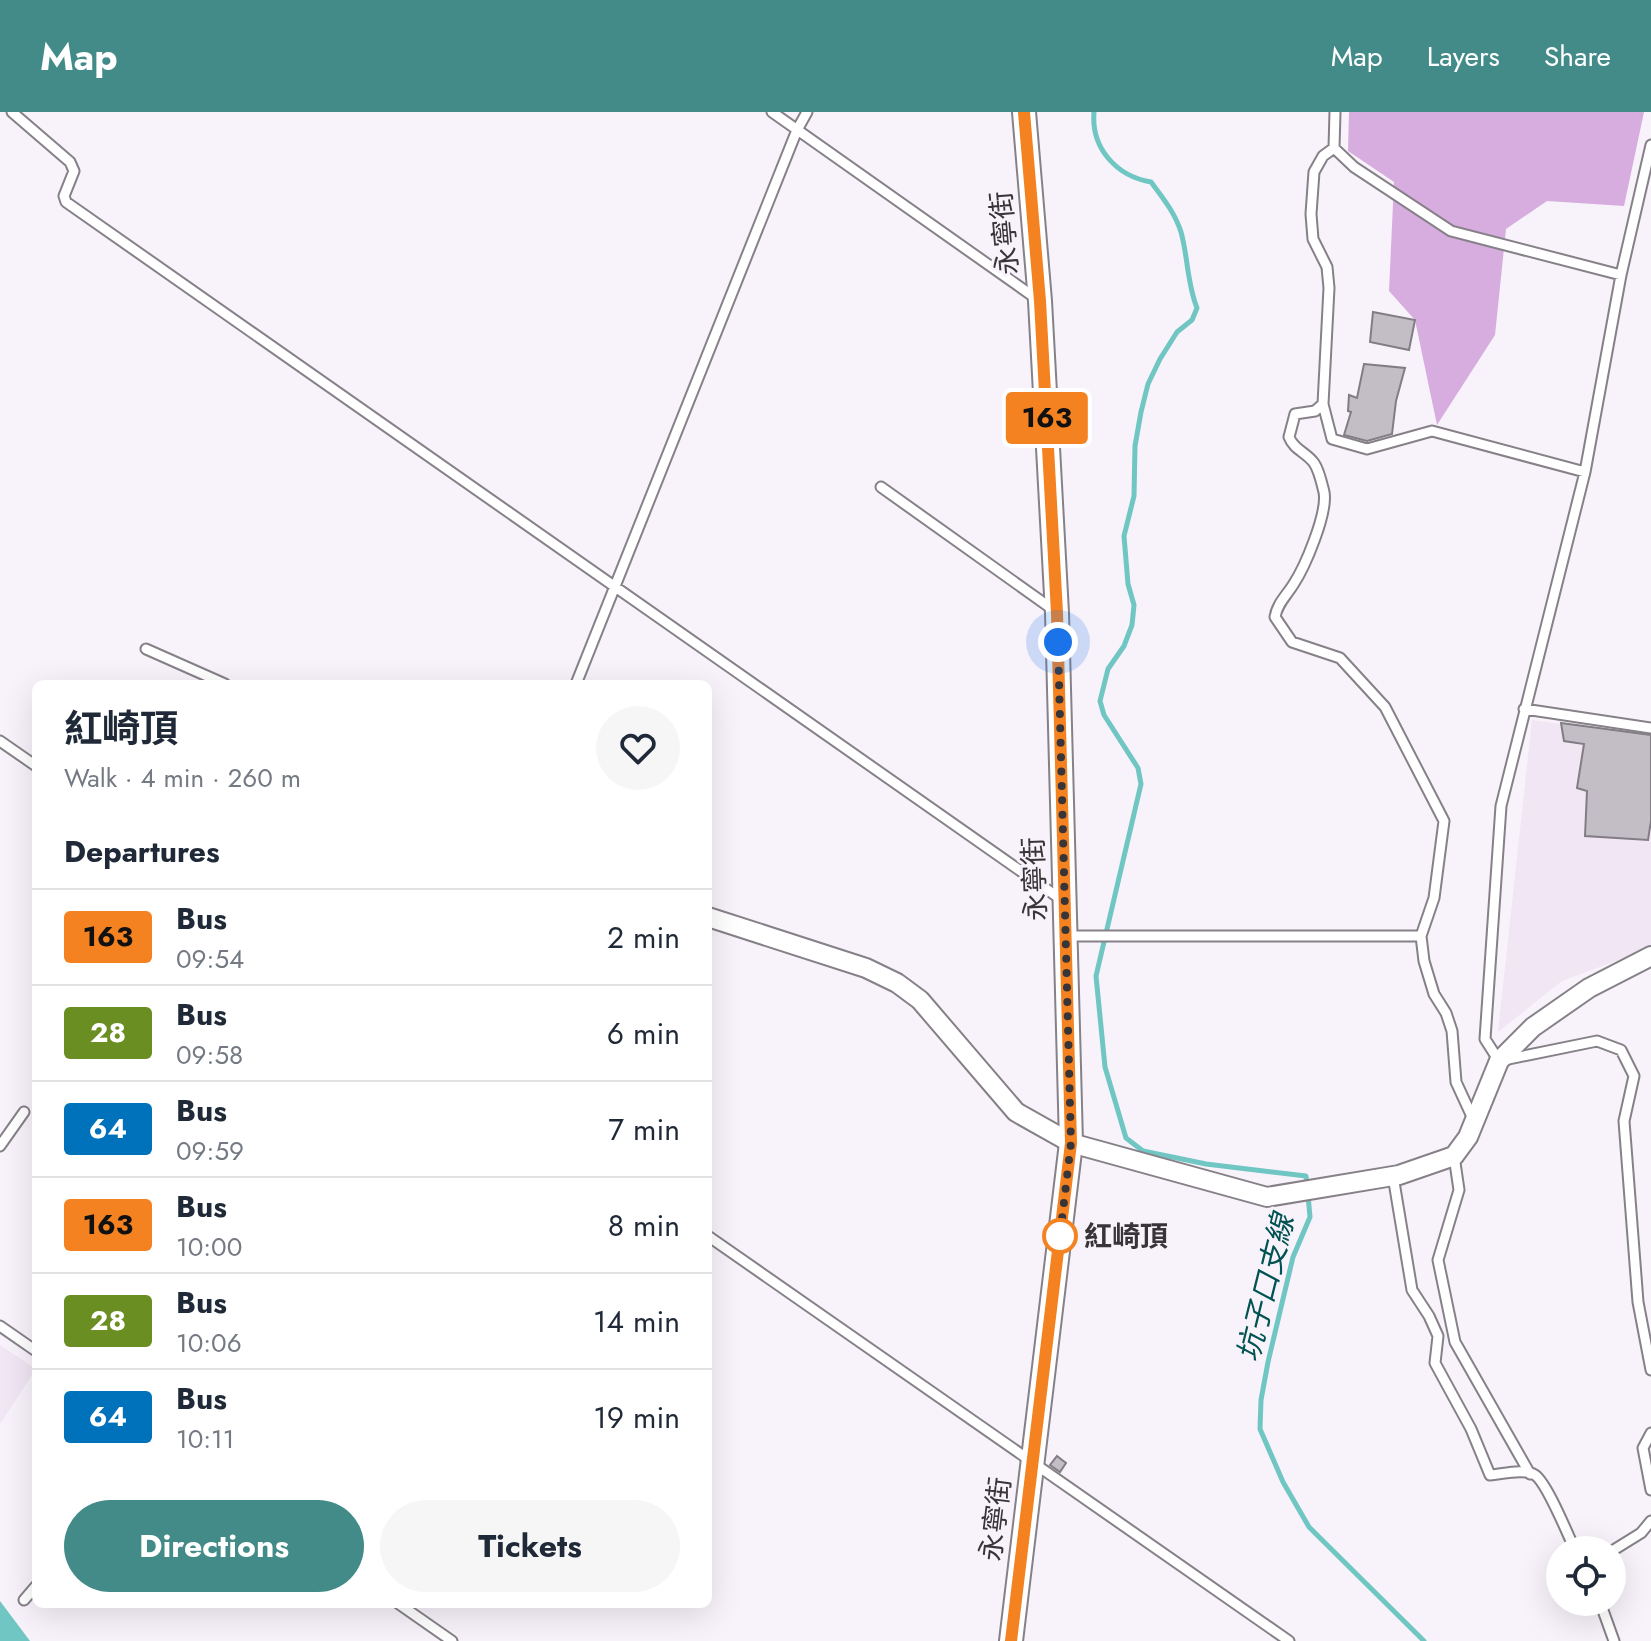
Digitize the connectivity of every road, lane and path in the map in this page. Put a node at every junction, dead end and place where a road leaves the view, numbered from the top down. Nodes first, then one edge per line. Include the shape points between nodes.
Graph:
1 (12, 112) edge
2 (772, 112) edge
3 (807, 112) edge
4 (1024, 112) edge
5 (1335, 112) edge
6 (797, 130) junction
7 (1651, 145) edge
8 (1334, 148) junction
9 (1621, 275) junction
10 (1040, 301) junction
11 (1323, 404) junction
12 (1585, 472) junction
13 (881, 487) dead end
14 (615, 586) junction
15 (1057, 613) junction
16 (146, 649) dead end
17 (216, 680) edge
18 (578, 680) edge
19 (1524, 709) junction
20 (1651, 728) edge
21 (0, 741) edge
22 (32, 763) edge
23 (1065, 902) junction
24 (712, 918) edge
25 (1066, 936) junction
26 (1421, 936) junction
27 (1651, 956) edge
28 (1499, 1061) junction
29 (24, 1112) dead end
30 (1474, 1121) junction
31 (1071, 1143) junction
32 (0, 1146) edge
33 (1454, 1156) junction
34 (1393, 1176) junction
35 (712, 1239) edge
36 (0, 1326) edge
37 (32, 1348) edge
38 (1651, 1370) edge
39 (1651, 1433) edge
40 (1032, 1464) junction
41 (1530, 1474) junction
42 (1651, 1490) edge
43 (1651, 1521) edge
44 (1568, 1536) edge
45 (1626, 1542) edge
46 (32, 1591) edge
47 (24, 1600) dead end
48 (405, 1608) edge
49 (1605, 1616) edge
50 (452, 1641) edge
51 (1011, 1641) edge
52 (1289, 1641) edge
53 (1614, 1641) edge

1 - 14 lane via 70,162 74,171 66,202
2 - 6 lane
3 - 6 lane
4 - 10 street, 永寧街
5 - 8 lane
6 - 10 lane
6 - 14 lane
7 - 9 lane
8 - 9 lane via 1451,231
8 - 11 lane via 1314,172 1311,214 1329,288
9 - 12 lane
10 - 15 street, 永寧街
11 - 12 lane via 1332,439 1367,449 1432,431
11 - 26 lane via 1293,418 1290,441 1313,461 1325,495 1313,547 1275,617 1292,642 1340,658 1385,707 1438,805 1443,837 1434,898
12 - 19 lane
13 - 15 lane
14 - 18 lane
14 - 23 lane
15 - 23 street, 永寧街
16 - 17 lane
19 - 20 lane
19 - 28 lane via 1501,806 1485,1039
21 - 22 lane
23 - 25 street, 永寧街
24 - 31 street via 897,983 920,1000 1016,1112
25 - 26 lane
25 - 31 street, 永寧街
26 - 30 lane via 1434,994 1452,1031 1456,1082
27 - 28 street via 1589,988 1533,1027
28 - 30 street
28 - 38 lane via 1597,1041 1621,1050 1634,1076 1624,1121 1638,1302
29 - 32 lane
30 - 33 street
31 - 34 street via 1267,1197
31 - 40 street, 永寧街
33 - 34 street
33 - 41 lane via 1459,1190 1438,1260 1455,1342
34 - 41 lane via 1412,1290 1438,1336 1435,1363 1490,1475
35 - 40 lane
36 - 37 lane
39 - 42 lane via 1643,1448
40 - 51 street, 永寧街
40 - 52 lane
41 - 44 lane via 1545,1486
43 - 45 lane
46 - 47 lane
48 - 50 lane
49 - 53 lane

